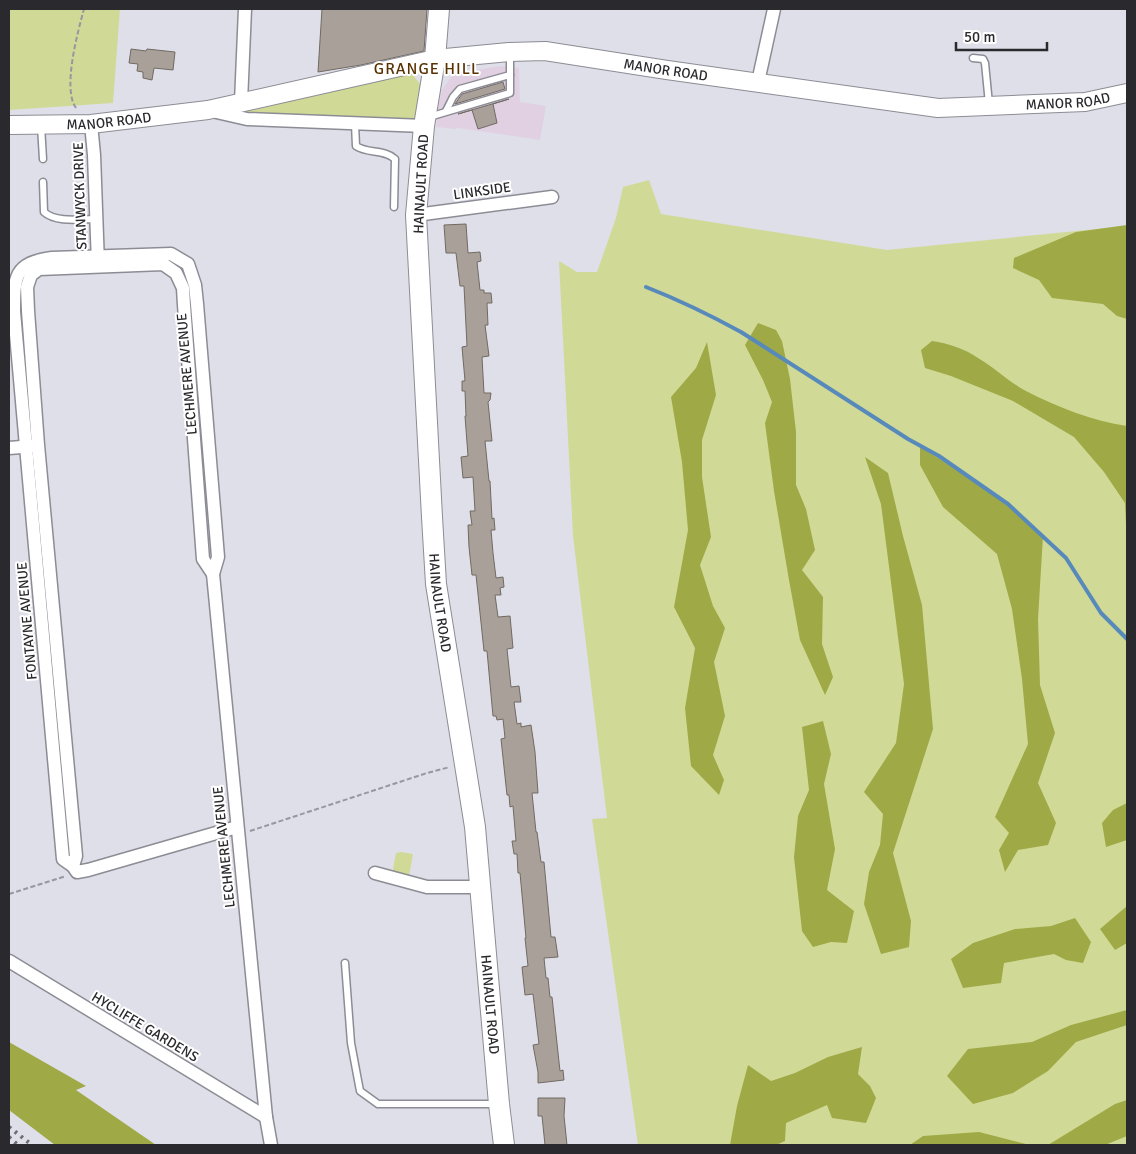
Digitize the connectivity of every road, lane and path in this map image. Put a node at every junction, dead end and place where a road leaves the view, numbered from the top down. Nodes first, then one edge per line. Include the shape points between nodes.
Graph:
1 (84, 9) edge
2 (246, 9) edge
3 (439, 9) edge
4 (774, 9) edge
5 (510, 52) junction
6 (973, 58) dead end
7 (435, 60) junction
8 (510, 75) junction
9 (758, 82) junction
10 (1127, 93) edge
11 (241, 102) junction
12 (989, 106) junction
13 (208, 110) junction
14 (446, 112) junction
15 (425, 122) junction
16 (90, 124) junction
17 (355, 124) junction
18 (9, 125) edge
19 (41, 125) junction
20 (42, 159) dead end
21 (43, 182) dead end
22 (552, 197) dead end
23 (394, 206) dead end
24 (416, 215) junction
25 (96, 218) junction
26 (98, 261) junction
27 (191, 304) junction
28 (28, 311) junction
29 (14, 312) junction
30 (207, 430) junction
31 (193, 432) junction
32 (32, 446) junction
33 (9, 448) edge
34 (213, 574) junction
35 (466, 764) junction
36 (238, 831) junction
37 (72, 863) junction
38 (375, 873) dead end
39 (480, 887) junction
40 (9, 894) edge
41 (9, 961) edge
42 (346, 963) dead end
43 (499, 1104) junction
44 (266, 1118) junction
45 (271, 1145) edge
46 (504, 1145) edge

1 - 16 path via 76,38 70,86 74,107
2 - 11 street
3 - 7 main road, HAINAULT ROAD
4 - 9 street
5 - 7 main road, MANOR ROAD
5 - 8 lane
5 - 9 main road, MANOR ROAD via 545,52
6 - 12 lane via 983,59 985,63
7 - 11 main road, MANOR ROAD
7 - 15 main road, HAINAULT ROAD
8 - 14 lane via 460,89
8 - 14 lane via 510,94
9 - 12 main road, MANOR ROAD via 938,108
10 - 12 main road, MANOR ROAD via 1085,102
11 - 13 main road, MANOR ROAD
13 - 16 main road, MANOR ROAD
13 - 17 street, MANOR ROAD via 247,119
14 - 15 lane
15 - 17 street, MANOR ROAD
15 - 24 main road, HAINAULT ROAD
16 - 19 main road, MANOR ROAD
16 - 25 street, STANWYCK DRIVE
17 - 23 lane via 356,146 387,154 395,160
18 - 19 main road, MANOR ROAD
19 - 20 lane
21 - 25 lane via 44,212 50,217
22 - 24 street, LINKSIDE
24 - 35 main road, HAINAULT ROAD via 436,584
25 - 26 street, STANWYCK DRIVE
26 - 27 street, LECHMERE AVENUE via 171,254 188,264 195,286
26 - 28 street, FONTAYNE AVENUE via 39,268 31,275 27,287
26 - 29 street, FONTAYNE AVENUE via 35,260 22,268 14,287
27 - 30 street, LECHMERE AVENUE
27 - 31 street, LECHMERE AVENUE
28 - 29 street
28 - 32 street, FONTAYNE AVENUE
29 - 32 street, FONTAYNE AVENUE
30 - 31 street
30 - 34 street, LECHMERE AVENUE via 218,557
31 - 34 street, LECHMERE AVENUE via 203,559
32 - 33 street
32 - 37 street, FONTAYNE AVENUE
34 - 36 street, LECHMERE AVENUE
35 - 36 path via 426,773
35 - 39 main road, HAINAULT ROAD
36 - 37 street via 88,870
36 - 44 street, LECHMERE AVENUE
37 - 40 path
38 - 39 street via 427,887
39 - 43 main road, HAINAULT ROAD
41 - 44 street, HYCLIFFE GARDENS
42 - 43 lane via 351,1043 360,1091 378,1104
43 - 46 main road, HAINAULT ROAD
44 - 45 street, LECHMERE AVENUE

